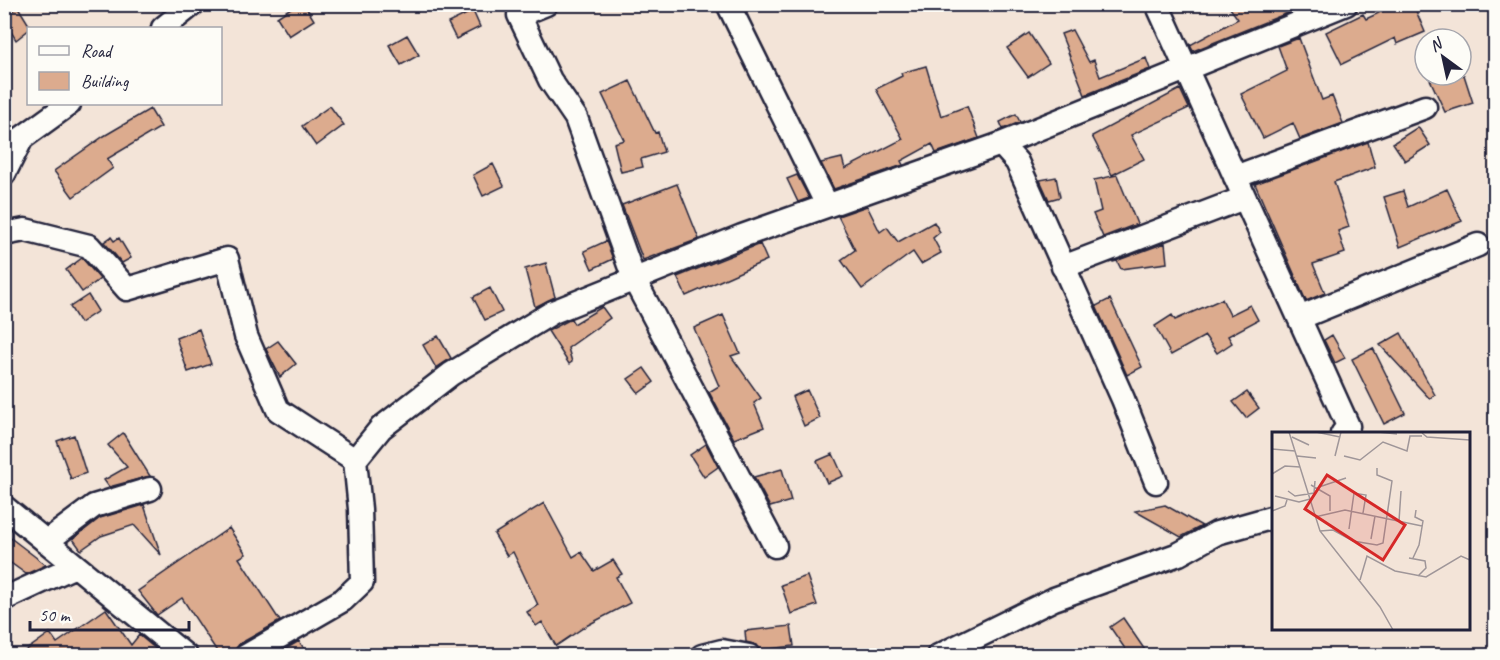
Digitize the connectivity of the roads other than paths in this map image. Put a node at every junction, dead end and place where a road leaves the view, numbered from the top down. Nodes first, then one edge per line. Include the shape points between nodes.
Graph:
1 (193, 4) edge
2 (546, 4) edge
3 (728, 4) edge
4 (1158, 4) edge
5 (1347, 4) edge
6 (164, 27) edge
7 (1186, 70) junction
8 (68, 105) edge
9 (1425, 107) dead end
10 (1001, 144) junction
11 (4, 174) edge
12 (1234, 177) junction
13 (1244, 198) junction
14 (827, 205) junction
15 (4, 234) edge
16 (1478, 245) dead end
17 (1063, 267) junction
18 (634, 279) junction
19 (1299, 318) junction
20 (1344, 432) edge
21 (355, 460) junction
22 (1156, 482) dead end
23 (150, 489) dead end
24 (4, 507) edge
25 (1272, 518) edge
26 (46, 542) junction
27 (775, 546) dead end
28 (75, 566) junction
29 (4, 599) edge
30 (967, 649) edge
31 (186, 656) edge
32 (246, 656) edge
33 (702, 656) edge
34 (749, 656) edge
35 (938, 656) edge

1 - 6 street
2 - 18 street via 519,15 550,80 576,118
3 - 14 street
4 - 7 street
5 - 7 street
7 - 10 street
7 - 12 street
8 - 11 street via 22,138
9 - 12 street
10 - 14 street
10 - 17 street via 1017,162
12 - 13 street
13 - 17 street
13 - 19 street
14 - 18 street
15 - 21 street via 25,230 89,246 127,289 227,259 246,336 278,410
16 - 19 street
17 - 22 street
18 - 21 street via 553,312 452,374 381,428
18 - 27 street
19 - 20 street via 1348,426
21 - 32 street via 362,582 343,600
23 - 26 street via 94,506
24 - 26 street
25 - 30 street via 1217,533 1179,554 1054,599
26 - 28 street
28 - 29 street
28 - 31 street
30 - 35 street
33 - 34 street via 722,651

